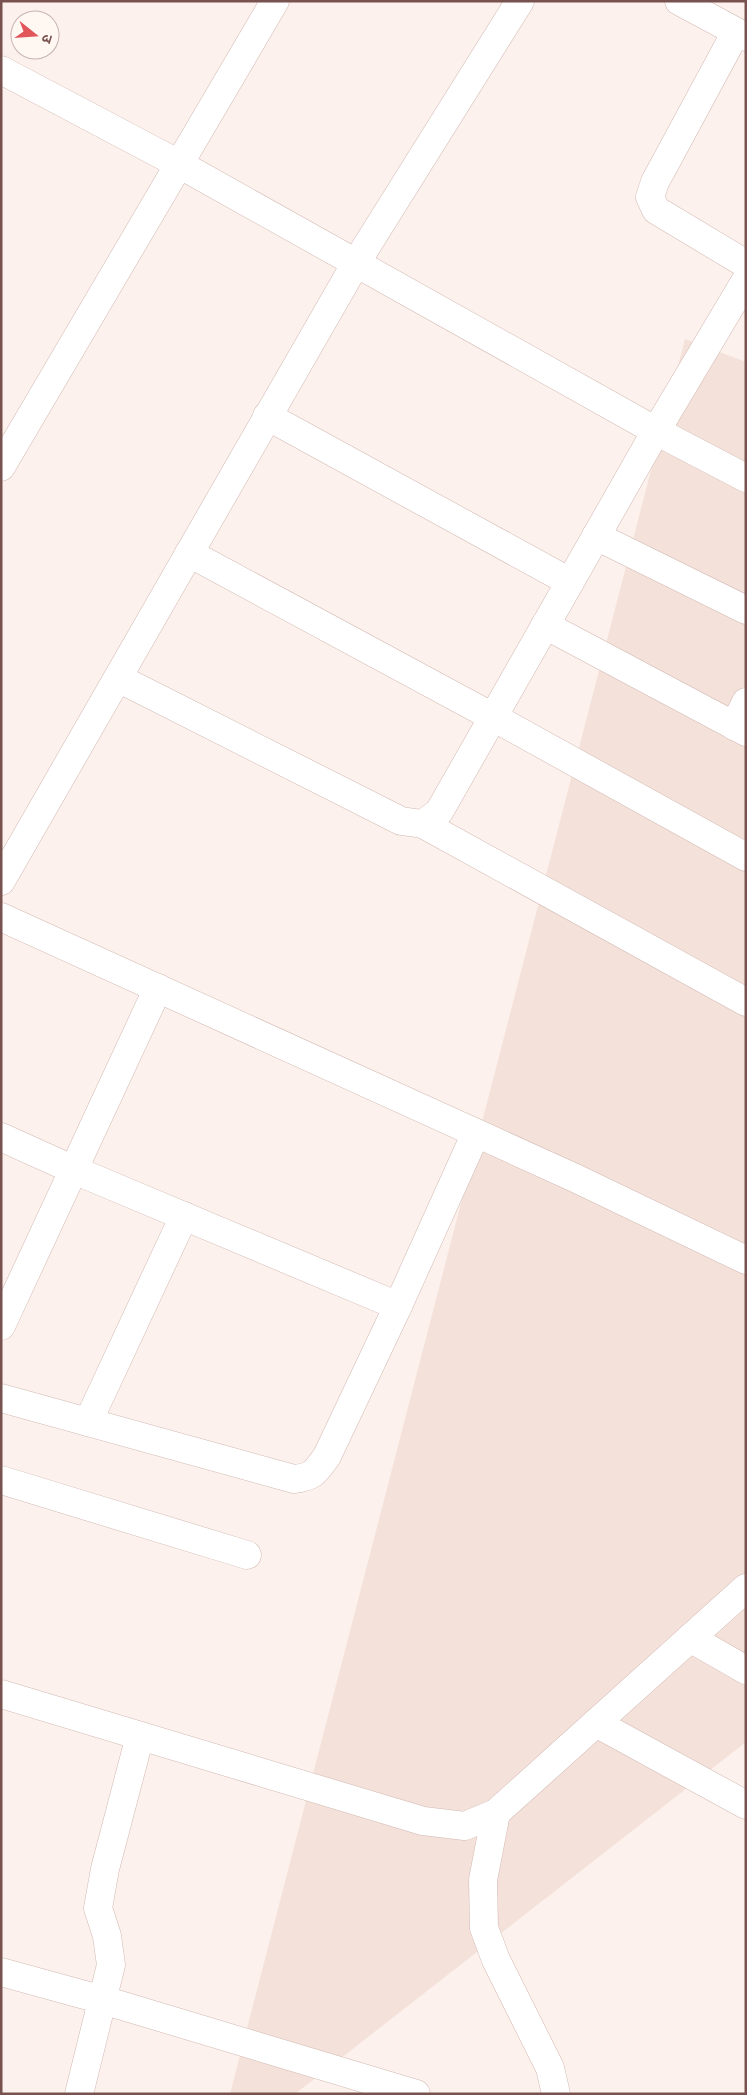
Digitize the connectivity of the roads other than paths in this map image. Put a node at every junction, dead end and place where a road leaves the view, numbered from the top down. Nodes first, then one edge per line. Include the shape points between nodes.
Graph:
1 (275, 1) edge
2 (520, 1) edge
3 (680, 1) edge
4 (741, 35) edge
5 (1, 70) edge
6 (179, 164) junction
7 (356, 263) junction
8 (746, 264) edge
9 (746, 280) edge
10 (267, 416) junction
11 (656, 430) junction
12 (1, 467) edge
13 (746, 478) edge
14 (596, 536) junction
15 (189, 553) junction
16 (570, 582) junction
17 (746, 610) edge
18 (545, 625) junction
19 (118, 678) junction
20 (746, 702) edge
21 (494, 717) junction
22 (740, 729) edge
23 (423, 824) junction
24 (743, 848) edge
25 (1, 881) edge
26 (1, 917) edge
27 (158, 988) junction
28 (746, 1002) edge
29 (476, 1133) junction
30 (1, 1138) edge
31 (74, 1170) junction
32 (184, 1216) junction
33 (746, 1260) edge
34 (398, 1306) junction
35 (1, 1326) edge
36 (1, 1398) edge
37 (88, 1422) junction
38 (1, 1480) edge
39 (246, 1555) dead end
40 (746, 1588) edge
41 (690, 1638) junction
42 (746, 1670) edge
43 (1, 1694) edge
44 (596, 1723) junction
45 (140, 1736) junction
46 (746, 1806) edge
47 (496, 1813) junction
48 (1, 1972) edge
49 (104, 2000) junction
50 (79, 2094) edge
51 (416, 2094) edge
52 (556, 2094) edge

1 - 6 street
2 - 7 street
3 - 4 street
4 - 8 street via 654,182 650,197 656,210
5 - 6 street
6 - 7 street
6 - 12 street
7 - 10 street
7 - 11 street
9 - 11 street
10 - 15 street
10 - 16 street
11 - 13 street
11 - 14 street
14 - 16 street
14 - 17 street
15 - 19 street
15 - 21 street
16 - 18 street
18 - 21 street
18 - 22 street
19 - 23 street via 401,821
19 - 25 street
20 - 22 street
21 - 23 street via 439,812
21 - 24 street
23 - 28 street
26 - 27 street
27 - 29 street
27 - 31 street
29 - 33 street
29 - 34 street
30 - 31 street
31 - 32 street
31 - 35 street
32 - 34 street
32 - 37 street
34 - 37 street via 327,1456 315,1473 305,1478 294,1479
36 - 37 street
38 - 39 street
40 - 41 street
41 - 42 street
41 - 44 street
43 - 45 street
44 - 46 street
44 - 47 street
45 - 47 street via 423,1821 465,1826
45 - 49 street via 104,1869 98,1908 107,1936 111,1965
47 - 52 street via 482,1880 484,1928 496,1960 550,2068
48 - 49 street
49 - 50 street
49 - 51 street

